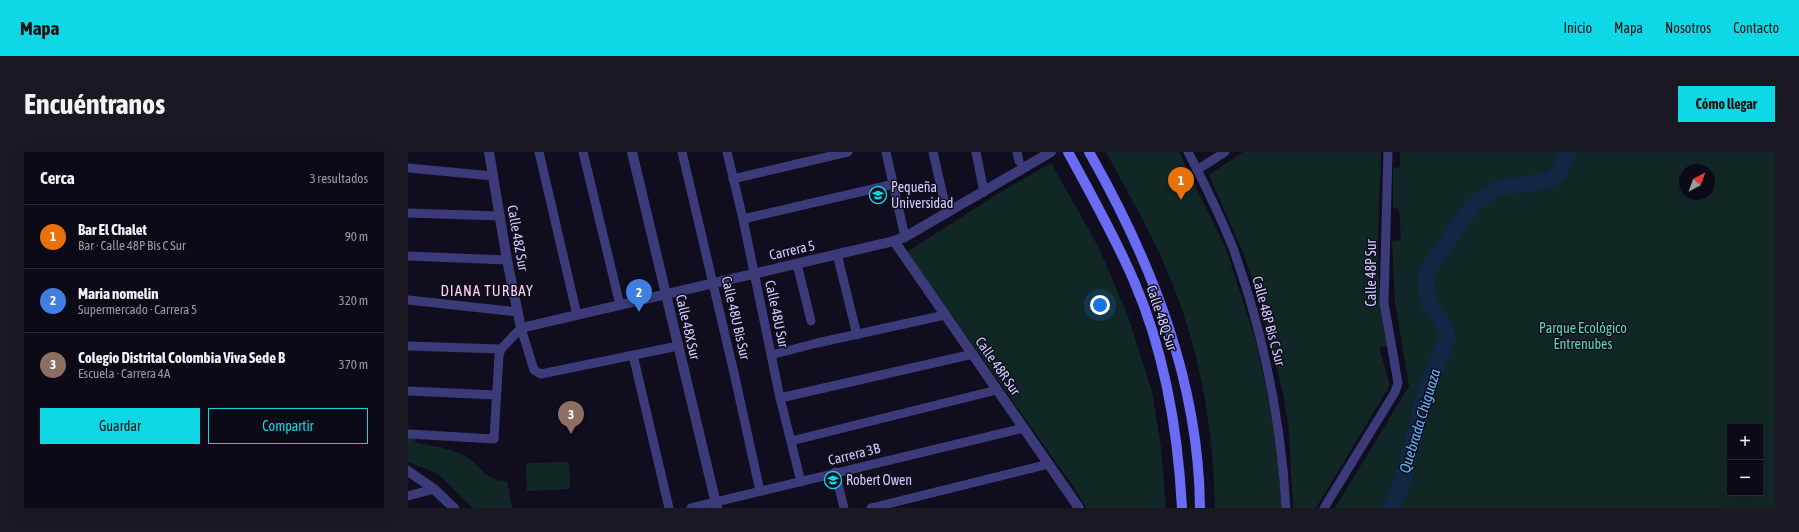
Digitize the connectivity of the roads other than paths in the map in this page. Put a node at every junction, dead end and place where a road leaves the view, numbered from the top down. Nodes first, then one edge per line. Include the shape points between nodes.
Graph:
1 (489, 152) edge
2 (539, 152) edge
3 (583, 152) edge
4 (632, 152) edge
5 (682, 152) edge
6 (727, 152) edge
7 (848, 152) edge
8 (886, 152) edge
9 (933, 152) edge
10 (976, 152) edge
11 (1051, 152) edge
12 (1068, 152) edge
13 (1089, 152) edge
14 (1188, 152) edge
15 (1225, 152) edge
16 (1388, 152) edge
17 (408, 168) edge
18 (1197, 170) junction
19 (493, 176) junction
20 (733, 179) junction
21 (894, 184) junction
22 (984, 192) junction
23 (408, 213) edge
24 (947, 213) junction
25 (500, 216) junction
26 (743, 219) junction
27 (905, 237) junction
28 (894, 241) junction
29 (837, 254) junction
30 (408, 256) edge
31 (506, 260) junction
32 (797, 264) junction
33 (754, 274) junction
34 (713, 283) junction
35 (666, 294) junction
36 (408, 300) edge
37 (620, 305) junction
38 (518, 312) junction
39 (577, 315) junction
40 (945, 315) junction
41 (811, 321) dead end
42 (521, 328) junction
43 (857, 335) junction
44 (408, 346) edge
45 (678, 346) junction
46 (501, 349) junction
47 (973, 354) junction
48 (632, 355) junction
49 (771, 355) junction
50 (997, 390) junction
51 (408, 391) edge
52 (496, 395) junction
53 (780, 398) junction
54 (1024, 428) junction
55 (409, 434) dead end
56 (791, 441) junction
57 (1049, 464) junction
58 (408, 471) edge
59 (835, 472) junction
60 (801, 482) junction
61 (434, 489) junction
62 (760, 491) junction
63 (408, 496) edge
64 (716, 505) edge
65 (454, 508) edge
66 (669, 508) edge
67 (691, 508) edge
68 (844, 508) edge
69 (871, 508) edge
70 (1079, 508) edge
71 (1182, 508) edge
72 (1200, 508) edge
73 (1286, 508) edge
74 (1324, 508) edge

1 - 19 street, Calle 48Z Sur
2 - 39 street
3 - 37 street
4 - 35 street, Calle 48X Sur
5 - 34 street, Calle 48U Bis Sur
6 - 20 street, Calle 48U Sur
7 - 20 street
8 - 21 street
9 - 24 street
10 - 22 street
11 - 22 street, Carrera 5
12 - 71 main road, Calle 48Q Sur via 1134,282 1161,359 1176,435
13 - 72 main road, Calle 48Q Sur via 1141,257 1175,345 1192,422
14 - 18 street, Calle 48P Bis C Sur
15 - 18 street
16 - 74 street, Calle 48P Sur via 1384,304 1398,378 1395,392
17 - 19 street
18 - 73 street, Calle 48P Bis C Sur via 1217,210 1250,299 1278,424
19 - 25 street, Calle 48Z Sur
20 - 26 street, Calle 48U Sur
21 - 26 street
21 - 27 street
22 - 24 street, Carrera 5
23 - 25 street
24 - 27 street, Carrera 5
25 - 31 street, Calle 48Z Sur
26 - 33 street, Calle 48U Sur
27 - 28 street, Carrera 5
28 - 29 street, Carrera 5
28 - 40 street, Calle 48R Sur
29 - 32 street, Carrera 5
29 - 43 street
30 - 31 street
31 - 38 street, Calle 48Z Sur
32 - 33 street, Carrera 5
32 - 41 street
33 - 34 street, Carrera 5
33 - 49 street, Calle 48U Sur
34 - 35 street, Carrera 5
34 - 62 street, Calle 48U Bis Sur
35 - 37 street, Carrera 5
35 - 45 street, Calle 48X Sur
36 - 38 street
37 - 39 street, Carrera 5
38 - 42 street, Calle 48Z Sur
39 - 42 street, Carrera 5
40 - 43 street
40 - 47 street, Calle 48R Sur
42 - 46 street
42 - 48 street, Calle 48Z Sur via 534,370 541,374
43 - 49 street
44 - 46 street
45 - 48 street
45 - 64 street, Calle 48X Sur
46 - 52 street
47 - 50 street, Calle 48R Sur
47 - 53 street
48 - 66 street
49 - 53 street, Calle 48U Sur
50 - 54 street, Calle 48R Sur
50 - 56 street
51 - 52 street
52 - 55 street via 494,439
53 - 56 street, Calle 48U Sur
54 - 57 street, Calle 48R Sur
54 - 59 street, Carrera 3B
56 - 60 street, Calle 48U Sur
57 - 69 street
57 - 70 street, Calle 48R Sur
58 - 61 street
59 - 60 street, Carrera 3B
59 - 68 street
60 - 62 street, Carrera 3B
61 - 63 street
61 - 65 street
62 - 64 street, Carrera 3B
64 - 67 street, Carrera 3B

